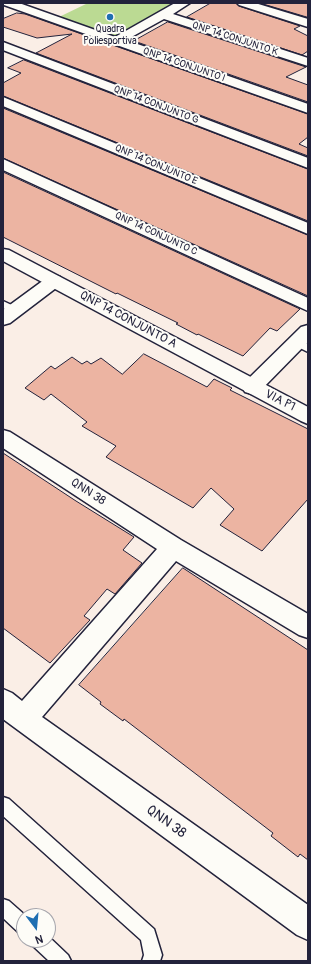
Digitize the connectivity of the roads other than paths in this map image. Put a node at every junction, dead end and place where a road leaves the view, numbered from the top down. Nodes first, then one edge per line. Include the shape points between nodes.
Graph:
1 (184, 3) edge
2 (243, 3) edge
3 (11, 4) edge
4 (3, 12) edge
5 (163, 15) junction
6 (308, 23) edge
7 (116, 41) junction
8 (3, 46) edge
9 (308, 62) edge
10 (3, 101) edge
11 (308, 109) edge
12 (308, 163) edge
13 (3, 164) edge
14 (308, 229) edge
15 (3, 254) edge
16 (54, 281) junction
17 (308, 304) edge
18 (7, 311) edge
19 (304, 340) edge
20 (252, 387) junction
21 (308, 416) edge
22 (3, 438) edge
23 (173, 547) junction
24 (308, 626) edge
25 (13, 711) edge
26 (3, 805) edge
27 (3, 907) edge
28 (16, 919) edge
29 (308, 924) edge
30 (48, 948) edge
31 (62, 961) edge
32 (151, 961) edge

1 - 5 street
2 - 6 street
3 - 4 street
3 - 7 street, QNP 14 CONJUNTO I
5 - 7 street
5 - 9 street, QNP 14 CONJUNTO K
7 - 11 street, QNP 14 CONJUNTO I
8 - 12 street, QNP 14 CONJUNTO G
10 - 14 street, QNP 14 CONJUNTO E
13 - 17 street, QNP 14 CONJUNTO C
15 - 16 street, QNP 14 CONJUNTO A
16 - 18 street
16 - 20 street, QNP 14 CONJUNTO A
19 - 20 street
20 - 21 street, VIA P1
22 - 23 street, QNN 38
23 - 24 street, QNN 38
23 - 25 street, QNN 38
25 - 29 street, QNN 38
26 - 32 lane via 148,936 153,955
27 - 28 lane
30 - 31 lane

